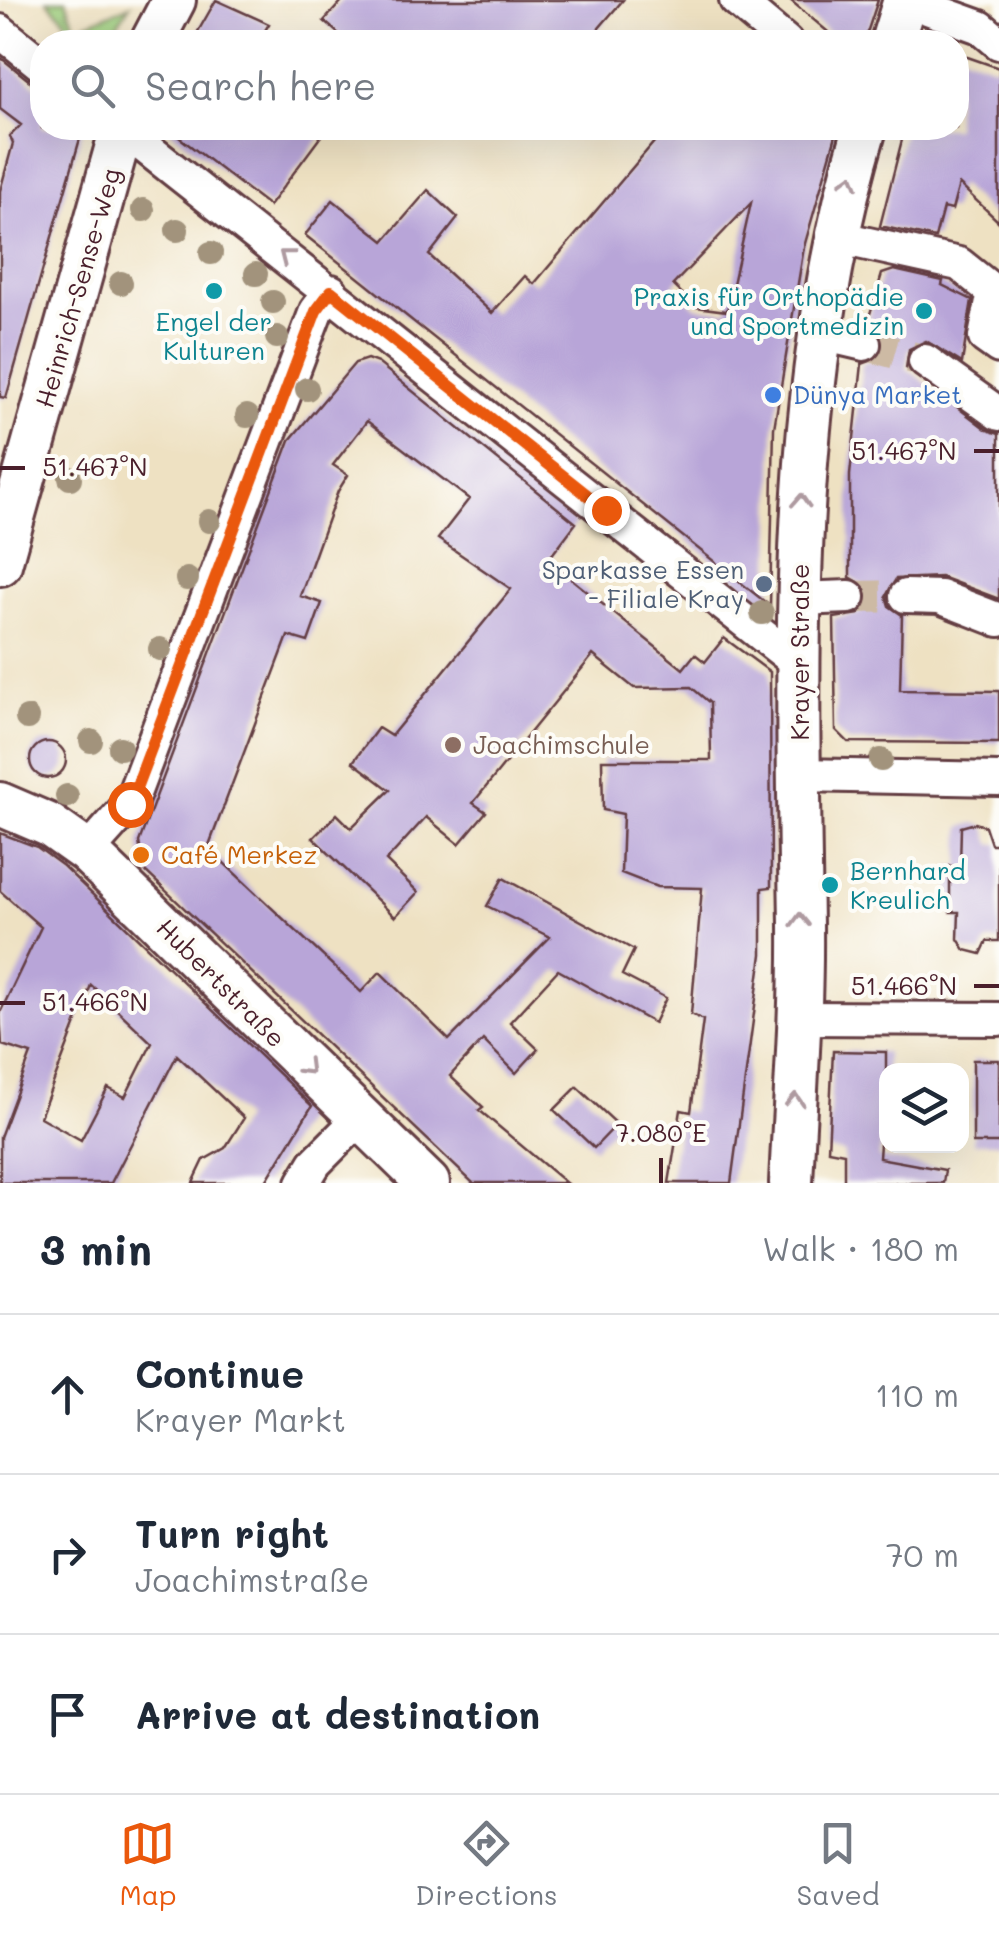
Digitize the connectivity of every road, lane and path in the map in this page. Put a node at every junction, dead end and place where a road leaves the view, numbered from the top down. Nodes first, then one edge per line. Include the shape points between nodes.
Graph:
1 (174, 0) edge
2 (736, 0) edge
3 (905, 0) edge
4 (158, 30) edge
5 (772, 30) edge
6 (896, 30) edge
7 (0, 31) edge
8 (999, 43) edge
9 (30, 55) edge
10 (118, 140) edge
11 (136, 140) edge
12 (862, 140) edge
13 (836, 237) junction
14 (331, 291) junction
15 (997, 294) edge
16 (817, 333) junction
17 (864, 344) tunnel mouth
18 (999, 348) edge
19 (924, 361) tunnel mouth
20 (999, 414) edge
21 (0, 564) edge
22 (912, 596) tunnel mouth
23 (850, 597) tunnel mouth
24 (800, 598) junction
25 (993, 628) edge
26 (800, 666) junction
27 (800, 775) junction
28 (999, 779) edge
29 (0, 804) edge
30 (88, 835) junction
31 (800, 1018) junction
32 (999, 1019) edge
33 (358, 1119) junction
34 (303, 1183) edge
35 (428, 1183) edge
36 (791, 1183) edge

1 - 4 main road
2 - 5 street
3 - 6 main road
3 - 8 street via 980,27
7 - 9 street
10 - 21 main road, Heinrich-Sense-Weg
14 -> 11 street
13 -> 12 main road, Krayer Straße
13 - 15 street via 959,264
13 - 16 main road, Krayer Straße
14 - 26 street
14 - 30 street via 316,311 130,804
15 - 18 street via 984,336
16 - 17 street
24 -> 16 main road, Krayer Straße via 802,480
19 - 20 street
22 - 25 street via 940,597
23 - 24 street
24 - 26 main road, Krayer Straße
26 - 27 main road, Krayer Straße
27 - 28 street
31 -> 27 main road, Krayer Straße
29 - 30 main road, Hubertstraße
30 -> 33 main road, Hubertstraße
31 - 32 street
36 -> 31 main road, Krayer Straße
33 - 34 street
33 - 35 main road, Hubertstraße

